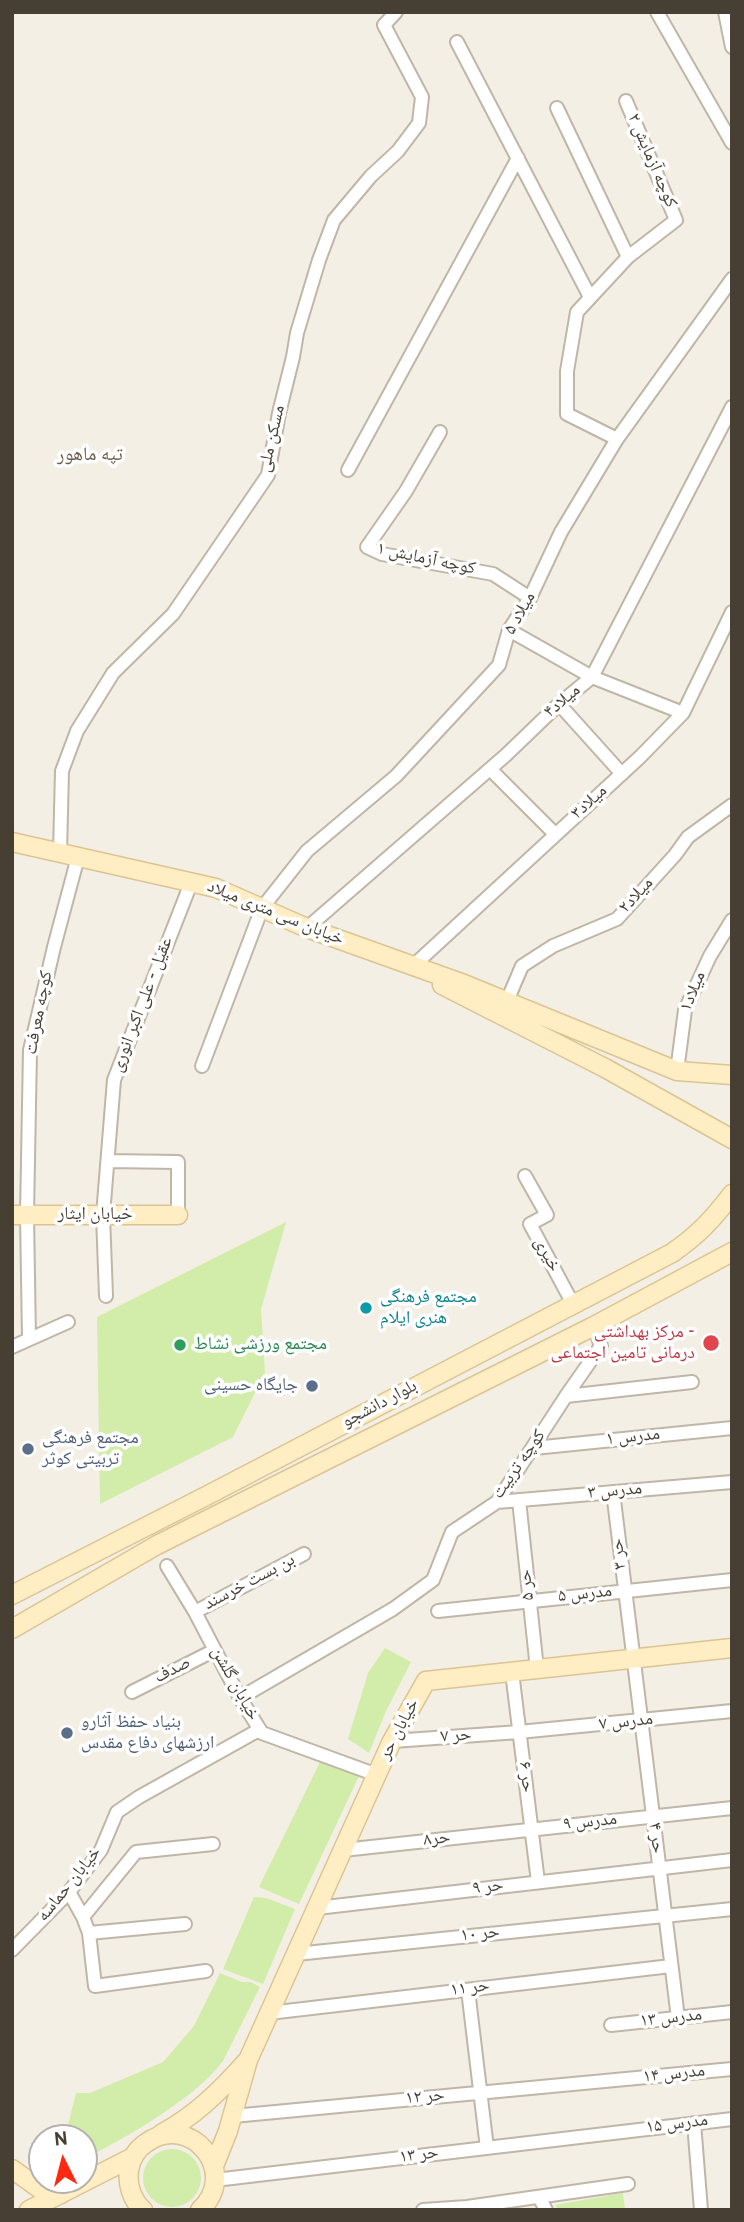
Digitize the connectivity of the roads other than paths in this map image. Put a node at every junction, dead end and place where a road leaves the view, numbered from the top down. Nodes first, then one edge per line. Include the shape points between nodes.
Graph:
1 (396, 12) edge
2 (657, 12) edge
3 (726, 12) edge
4 (457, 42) dead end
5 (732, 47) edge
6 (626, 101) dead end
7 (557, 108) dead end
8 (732, 143) edge
9 (518, 158) junction
10 (628, 257) junction
11 (732, 279) edge
12 (590, 297) junction
13 (732, 407) edge
14 (440, 432) dead end
15 (617, 439) junction
16 (348, 470) dead end
17 (530, 598) junction
18 (732, 612) edge
19 (509, 630) junction
20 (592, 677) junction
21 (559, 704) junction
22 (683, 713) junction
23 (490, 769) junction
24 (622, 774) junction
25 (732, 805) edge
26 (555, 834) junction
27 (12, 842) edge
28 (60, 853) junction
29 (78, 857) junction
30 (191, 883) junction
31 (262, 908) junction
32 (732, 920) edge
33 (307, 928) junction
34 (412, 967) junction
35 (503, 1008) junction
36 (202, 1066) dead end
37 (677, 1071) junction
38 (732, 1075) edge
39 (732, 1139) edge
40 (108, 1161) junction
41 (525, 1176) dead end
42 (732, 1194) edge
43 (19, 1215) edge
44 (103, 1215) junction
45 (178, 1215) joint
46 (713, 1219) junction
47 (732, 1219) edge
48 (732, 1252) edge
49 (106, 1296) dead end
50 (573, 1304) junction
51 (68, 1322) dead end
52 (594, 1326) junction
53 (29, 1339) junction
54 (12, 1347) edge
55 (692, 1382) dead end
56 (566, 1396) junction
57 (732, 1428) edge
58 (534, 1448) junction
59 (732, 1482) edge
60 (613, 1492) junction
61 (519, 1500) junction
62 (497, 1502) junction
63 (304, 1554) dead end
64 (167, 1566) dead end
65 (732, 1580) edge
66 (624, 1591) junction
67 (12, 1595) edge
68 (530, 1601) junction
69 (438, 1611) dead end
70 (195, 1612) junction
71 (12, 1629) edge
72 (732, 1648) edge
73 (215, 1650) junction
74 (632, 1659) junction
75 (537, 1669) junction
76 (512, 1672) junction
77 (132, 1692) dead end
78 (240, 1698) junction
79 (732, 1711) edge
80 (640, 1721) junction
81 (519, 1732) junction
82 (262, 1733) junction
83 (393, 1741) junction
84 (376, 1775) junction
85 (732, 1808) edge
86 (652, 1816) junction
87 (531, 1830) junction
88 (213, 1844) dead end
89 (343, 1850) junction
90 (732, 1860) edge
91 (659, 1869) junction
92 (538, 1882) junction
93 (69, 1892) junction
94 (317, 1908) junction
95 (732, 1909) edge
96 (665, 1916) junction
97 (83, 1917) junction
98 (185, 1924) dead end
99 (89, 1933) junction
100 (12, 1950) edge
101 (296, 1954) junction
102 (671, 1966) junction
103 (206, 1971) dead end
104 (468, 1990) junction
105 (732, 2012) edge
106 (269, 2013) junction
107 (678, 2018) junction
108 (611, 2025) dead end
109 (248, 2060) junction
110 (732, 2069) edge
111 (617, 2080) joint
112 (481, 2093) junction
113 (233, 2116) junction
114 (732, 2119) edge
115 (694, 2123) junction
116 (623, 2132) joint
117 (157, 2137) junction
118 (487, 2148) junction
119 (134, 2157) junction
120 (12, 2169) edge
121 (98, 2175) edge
122 (28, 2180) edge
123 (628, 2184) dead end
124 (213, 2187) edge
125 (61, 2194) edge
126 (540, 2197) junction
127 (465, 2209) edge
128 (29, 2210) edge
129 (144, 2210) edge
130 (200, 2210) edge
131 (423, 2210) edge
132 (547, 2210) edge
133 (701, 2210) edge

1 - 28 street, مسکن ملی via 384,26 422,97 419,123 334,220 297,333 268,475 173,614 113,673 77,731 62,771
2 - 8 street
3 - 5 street
4 - 9 street
6 - 10 street, ۲ کوچه آزمایش via 676,220
7 - 10 street
9 - 12 street
9 - 16 street
10 - 12 street, ۲ کوچه آزمایش
11 - 15 street, میلاد ۵
12 - 15 street, ۲ کوچه آزمایش via 577,312 567,371 567,414
13 - 20 street, میلاد۴
14 - 17 street, ۱ کوچه آزمایش via 367,547 493,574
15 - 17 street, میلاد ۵ via 561,532
17 - 19 street, میلاد ۵
18 - 22 street, میلاد۳
19 - 20 street
19 - 31 street, میلاد ۵ via 499,665 396,776 307,850
20 - 21 street, میلاد۴
20 - 22 street
21 - 23 street, میلاد۴
21 - 24 street
22 - 24 street, میلاد۳
23 - 26 street
23 - 33 street, میلاد۴
24 - 26 street, میلاد۳
25 - 35 street, میلاد۲ via 688,837 617,919 554,946 522,966
26 - 34 street, میلاد۳
27 - 28 street, خیابان سی متری میلاد
28 - 29 street, خیابان سی متری میلاد
29 - 30 street, خیابان سی متری میلاد
29 - 43 street, کوچه معرفت via 30,1050
30 - 31 street, خیابان سی متری میلاد via 216,888
30 - 40 street, عقیل - علی اکبر انوری via 114,1080
31 - 33 street, خیابان سی متری میلاد
31 - 36 street, میلاد ۵
32 - 37 street, میلاد۱ via 685,1010
33 - 34 street, خیابان سی متری میلاد
34 - 35 street, خیابان سی متری میلاد via 458,994
35 - 37 street, خیابان سی متری میلاد
35 - 39 street, خیابان سی متری میلاد
37 - 38 street, خیابان سی متری میلاد
40 - 44 street, عقیل - علی اکبر انوری
40 - 45 street via 178,1162
41 - 50 street, خیری via 547,1215 530,1224
42 - 46 street, بلوار دانشجو
43 - 44 street, خیابان ایثار
43 - 53 street, کوچه معرفت
44 - 45 street, خیابان ایثار
44 - 49 street, عقیل - علی اکبر انوری
46 - 47 street
46 - 50 street, بلوار دانشجو via 672,1252
48 - 52 street, بلوار دانشجو
50 - 67 street, بلوار دانشجو
51 - 53 street
52 - 56 street, کوچه تربیت via 601,1346
52 - 71 street, بلوار دانشجو via 158,1545
53 - 54 street
55 - 56 street
56 - 58 street, کوچه تربیت
57 - 58 street, مدرس ۱
58 - 62 street, کوچه تربیت
59 - 60 street, مدرس ۳
60 - 61 street, مدرس ۳
60 - 66 street, حر ۳
61 - 62 street, مدرس ۳
61 - 68 street, حر ۵
62 - 78 street, کوچه تربیت via 452,1532 433,1580 393,1609
63 - 70 street, بن بست خرسند
64 - 70 street, خیابان گلشن
65 - 66 street, مدرس ۵
66 - 68 street, مدرس ۵
66 - 74 street, حر ۳
68 - 69 street, مدرس ۵
68 - 75 street, حر ۵
70 - 73 street, خیابان گلشن
72 - 74 street, خیابان حر
73 - 77 street, صدف
73 - 78 street, خیابان گلشن
74 - 75 street, خیابان حر
74 - 80 street, حر ۴
75 - 76 street, خیابان حر
76 - 81 street, حر ۶
76 - 83 street, خیابان حر via 426,1681
78 - 82 street, خیابان گلشن
79 - 80 street, مدرس ۷
80 - 81 street, مدرس ۷
80 - 86 street, حر ۴
81 - 83 street, حر ۷
81 - 87 street, حر ۶
82 - 84 street, خیابان گلشن
82 - 93 street, خیابان حماسه via 257,1731 117,1812 100,1850
83 - 84 street, خیابان حر
84 - 89 street, خیابان حر
85 - 86 street, مدرس ۹
86 - 87 street, مدرس ۹
86 - 91 street, حر ۴
87 - 89 street, حر۸
87 - 92 street, حر ۶
88 - 97 street via 136,1852
89 - 94 street, خیابان حر
90 - 91 street, حر ۹
91 - 92 street, حر ۹
91 - 96 street, حر ۴
92 - 94 street, حر ۹
93 - 97 street
93 - 100 street, خیابان حماسه
94 - 101 street, خیابان حر
95 - 96 street, حر ۱۰
96 - 101 street, حر ۱۰
96 - 102 street, حر ۴
97 - 99 street
98 - 99 street
99 - 103 street via 95,1986
101 - 106 street, خیابان حر
102 - 104 street, حر ۱۱
102 - 107 street, حر ۴
104 - 106 street, حر ۱۱
104 - 112 street
105 - 107 street, مدرس ۱۳
106 - 109 street, خیابان حر
107 - 108 street, مدرس ۱۳
109 - 113 street, خیابان حر
109 - 117 street, خیابان حر via 183,2123
110 - 111 street, مدرس ۱۴
111 - 112 street, حر ۱۲
112 - 113 street, حر ۱۲
112 - 118 street
113 - 124 street, خیابان حر
114 - 115 street, مدرس ۱۵
115 - 116 street, مدرس ۱۵
115 - 133 street
116 - 118 street, ۱۳ حر
117 - 119 street, خیابان حر via 139,2148
117 - 124 street via 185,2136 198,2143 207,2153
118 - 124 street, ۱۳ حر
119 - 121 street
119 - 129 street via 128,2182
120 - 122 street
123 - 126 street
124 - 130 street, خیابان حر
125 - 128 street
126 - 127 street
126 - 132 street
127 - 131 street

